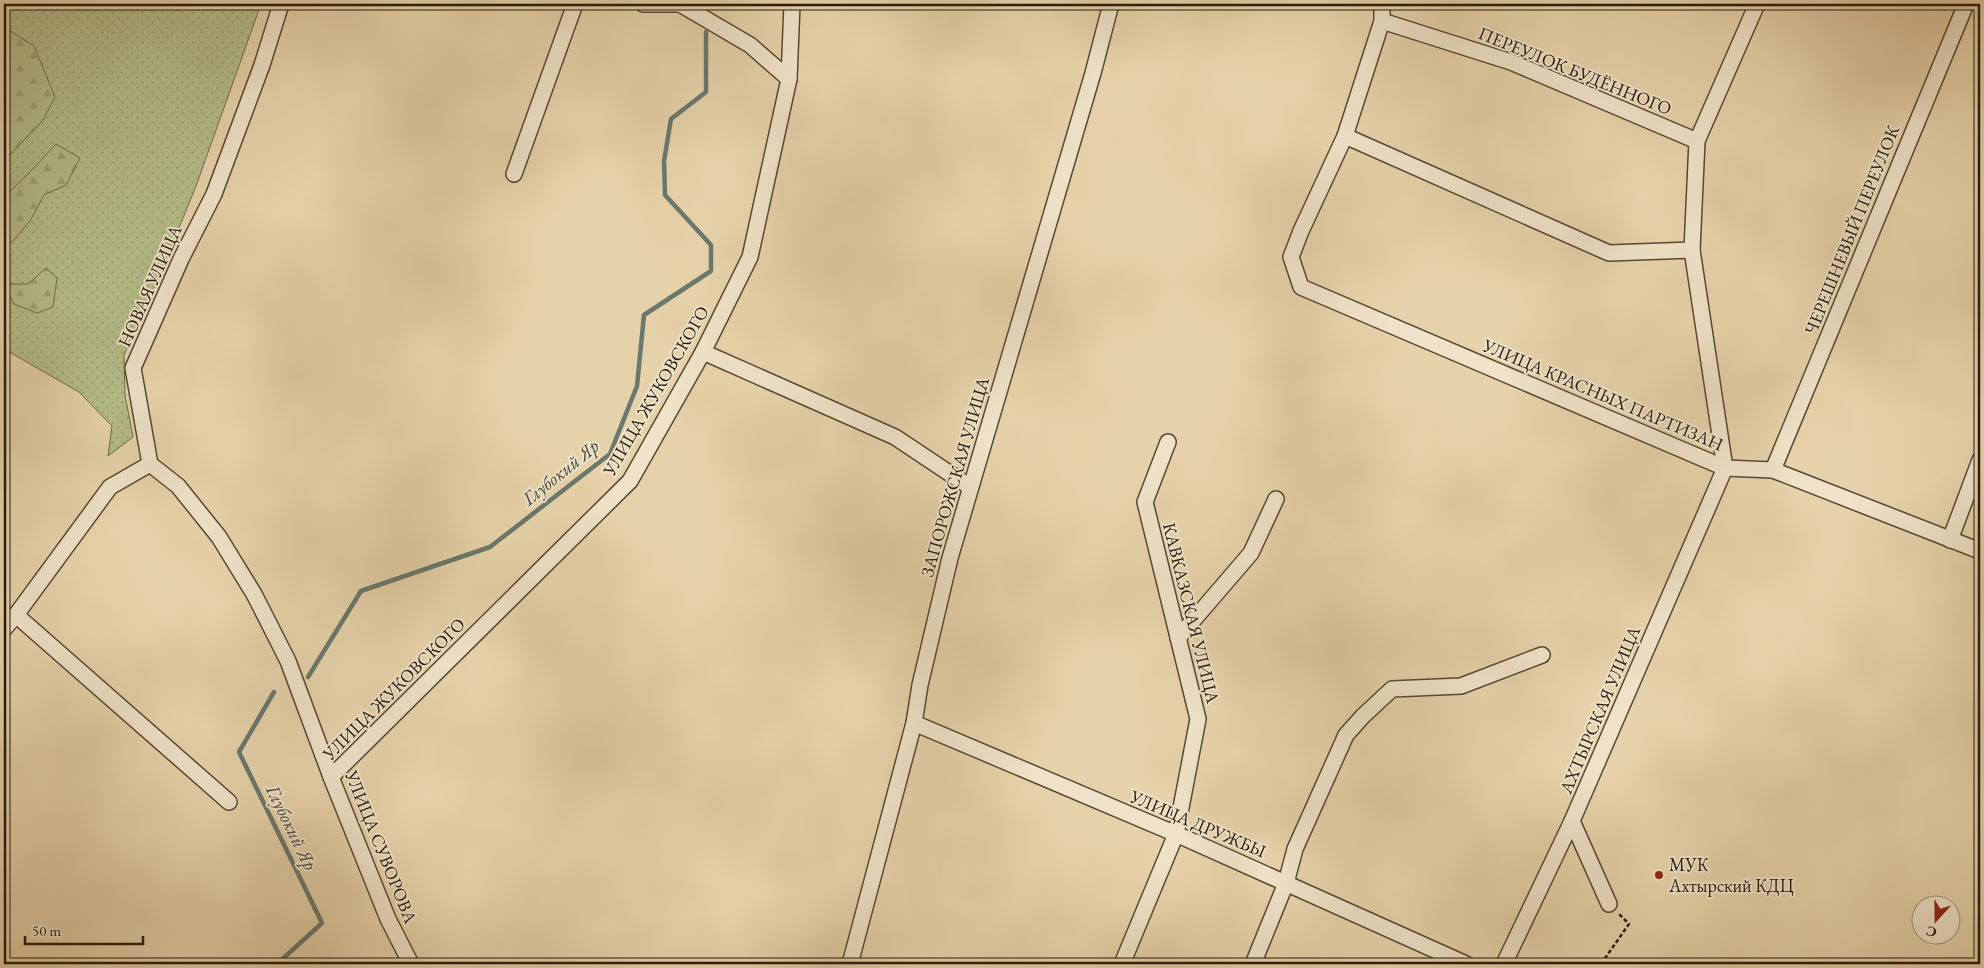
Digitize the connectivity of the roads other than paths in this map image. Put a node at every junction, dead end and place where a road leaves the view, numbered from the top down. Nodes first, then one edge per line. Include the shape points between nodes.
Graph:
1 (281, 4) edge
2 (575, 4) edge
3 (643, 4) edge
4 (792, 4) edge
5 (1111, 4) edge
6 (1382, 4) edge
7 (1756, 4) edge
8 (1966, 4) edge
9 (1382, 21) junction
10 (789, 79) junction
11 (1346, 136) junction
12 (1697, 141) junction
13 (514, 174) dead end
14 (1692, 250) junction
15 (703, 352) junction
16 (1168, 442) dead end
17 (1980, 460) edge
18 (150, 464) junction
19 (1725, 468) junction
20 (1773, 470) junction
21 (970, 487) junction
22 (1276, 499) dead end
23 (1950, 540) junction
24 (1980, 551) edge
25 (16, 615) junction
26 (4, 629) edge
27 (1178, 638) junction
28 (1542, 655) dead end
29 (914, 724) junction
30 (331, 777) junction
31 (229, 802) dead end
32 (1572, 821) junction
33 (1176, 834) junction
34 (1286, 883) junction
35 (1609, 904) road end
36 (411, 964) edge
37 (850, 964) edge
38 (1122, 964) edge
39 (1253, 964) edge
40 (1466, 964) edge
41 (1504, 964) edge

1 - 18 street, НОВАЯ УЛИЦА via 214,194 180,259 133,368
2 - 13 street
3 - 10 street via 680,4 750,45
4 - 10 street, УЛИЦА ЖУКОВСКОГО
5 - 21 street, ЗАПОРОЖСКАЯ УЛИЦА
6 - 9 street
7 - 12 street
8 - 20 street, ЧЕРЕШНЕВЫЙ ПЕРЕУЛОК
9 - 11 street
9 - 12 street, ПЕРЕУЛОК БУДЁННОГО via 1511,62
10 - 15 street, УЛИЦА ЖУКОВСКОГО via 750,257
11 - 14 street via 1609,253
11 - 19 street, УЛИЦА КРАСНЫХ ПАРТИЗАН via 1291,257 1301,287
12 - 14 street
14 - 19 street
15 - 21 street via 895,437
15 - 30 street, УЛИЦА ЖУКОВСКОГО via 630,481
16 - 27 street, КАВКАЗСКАЯ УЛИЦА via 1145,502
17 - 23 street
18 - 25 street via 110,488
18 - 30 street, УЛИЦА СУВОРОВА via 178,486 219,537 254,594 288,661
19 - 20 street, УЛИЦА КРАСНЫХ ПАРТИЗАН
19 - 32 street, АХТЫРСКАЯ УЛИЦА
20 - 23 street, УЛИЦА КРАСНЫХ ПАРТИЗАН
21 - 29 street, ЗАПОРОЖСКАЯ УЛИЦА via 924,667
22 - 27 street via 1251,553
23 - 24 street, УЛИЦА КРАСНЫХ ПАРТИЗАН
25 - 26 street
25 - 31 street
27 - 33 street, КАВКАЗСКАЯ УЛИЦА via 1198,718
28 - 34 street via 1461,686 1392,689 1346,735 1295,849
29 - 33 street, УЛИЦА ДРУЖБЫ
29 - 37 street, ЗАПОРОЖСКАЯ УЛИЦА
30 - 36 street, УЛИЦА СУВОРОВА via 388,919
32 - 35 street
32 - 41 street, АХТЫРСКАЯ УЛИЦА
33 - 34 street, УЛИЦА ДРУЖБЫ
33 - 38 street, КАВКАЗСКАЯ УЛИЦА
34 - 39 street
34 - 40 street, УЛИЦА ДРУЖБЫ

